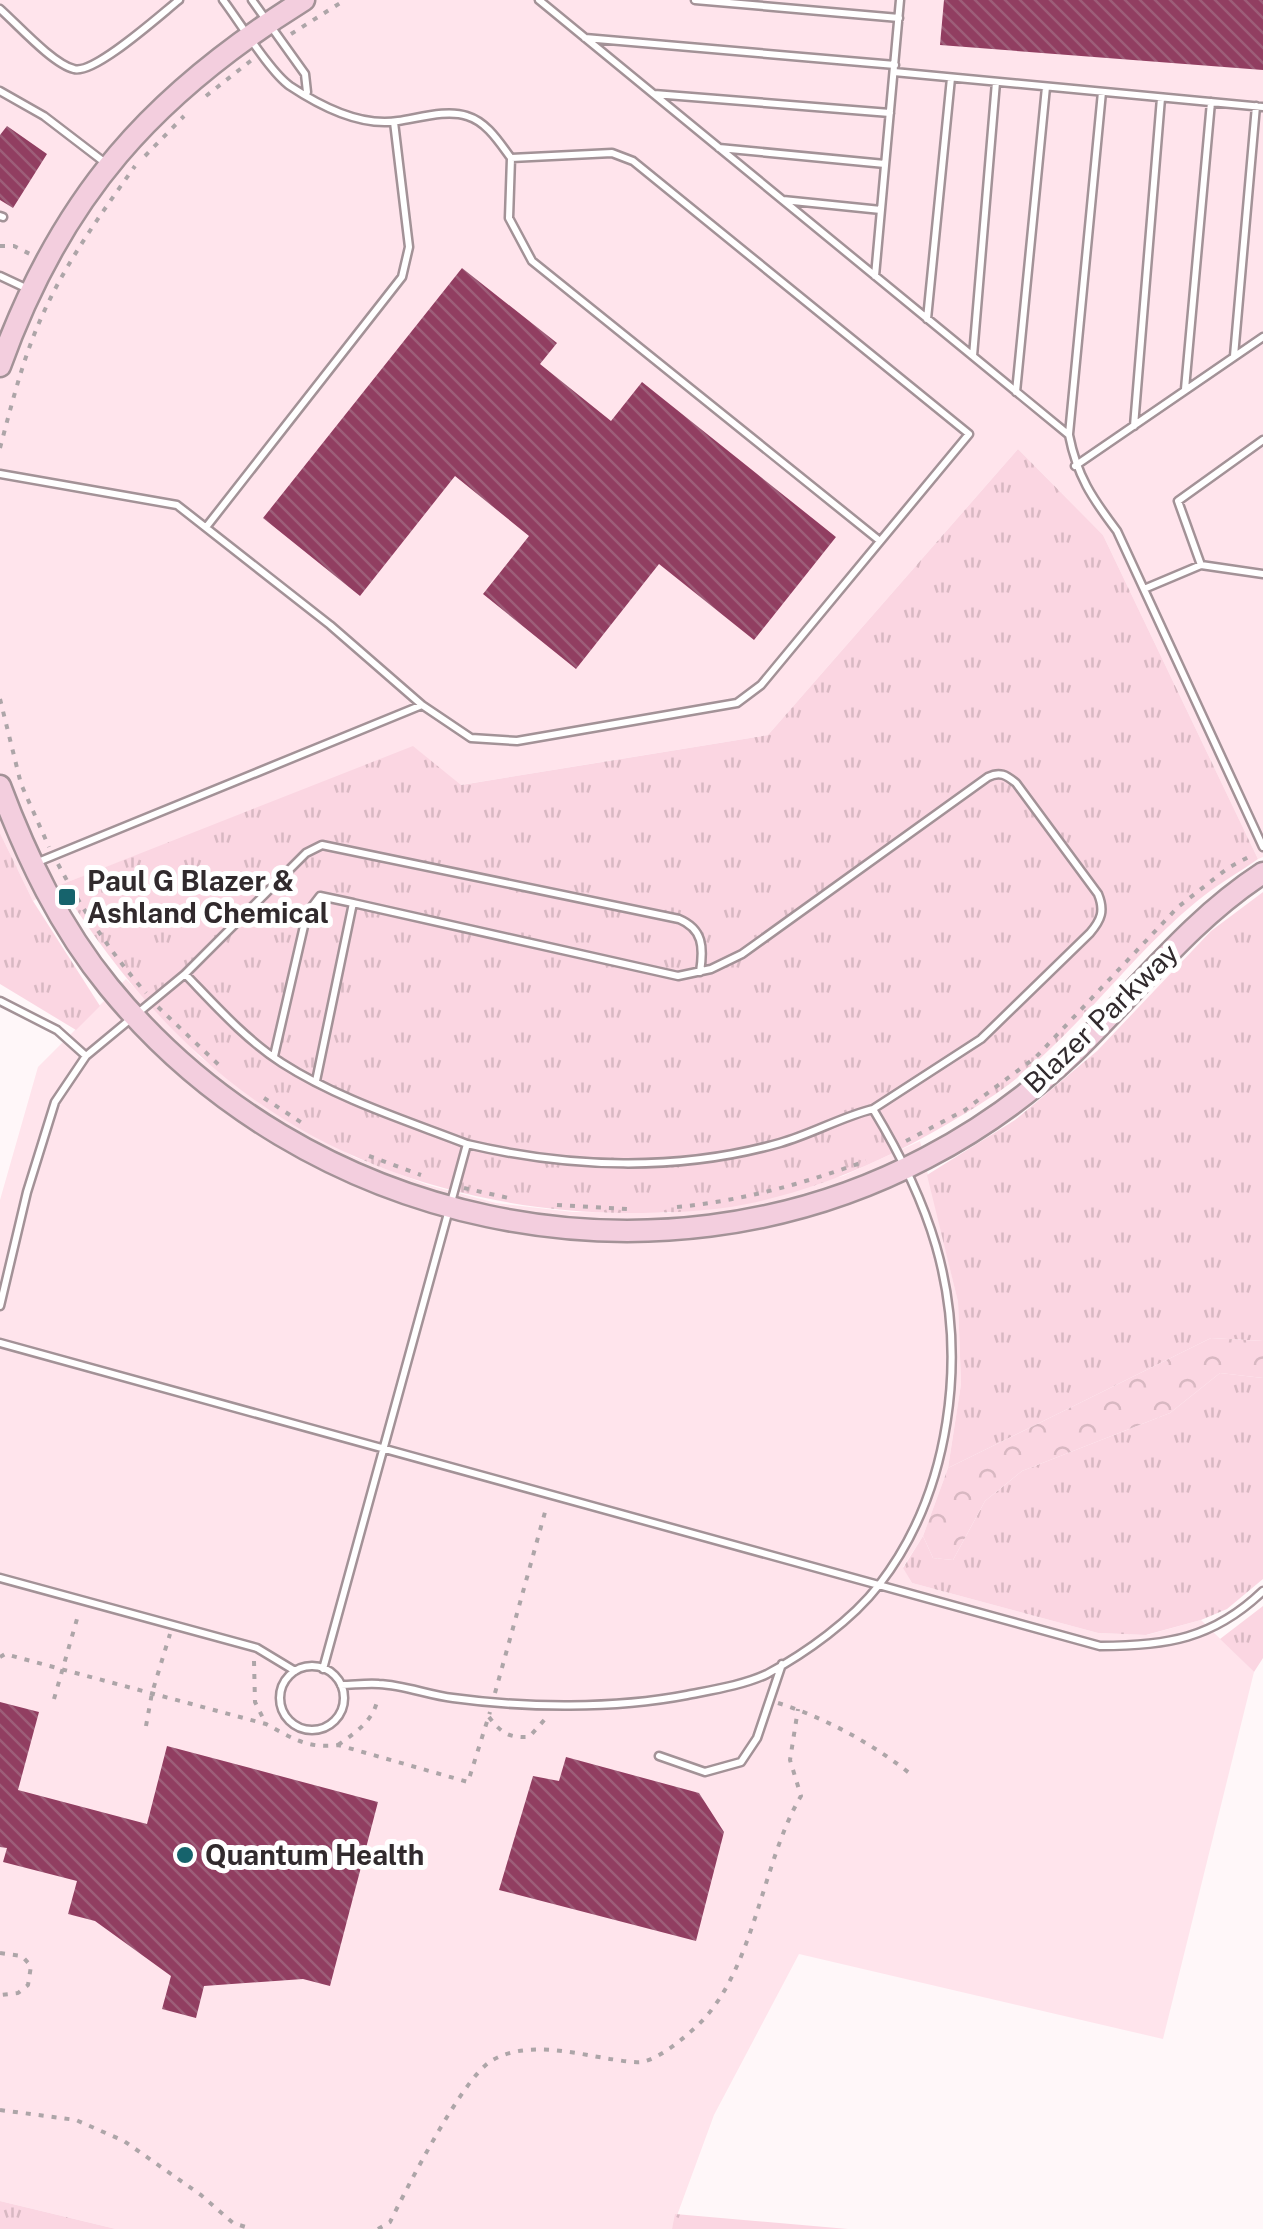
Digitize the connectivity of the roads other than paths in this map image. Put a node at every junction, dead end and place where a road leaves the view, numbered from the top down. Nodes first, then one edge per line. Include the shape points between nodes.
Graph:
1 (179, 0) edge
2 (224, 0) edge
3 (252, 0) edge
4 (304, 0) edge
5 (539, 0) edge
6 (694, 0) edge
7 (900, 0) edge
8 (0, 9) edge
9 (899, 18) junction
10 (269, 22) junction
11 (249, 35) junction
12 (584, 38) junction
13 (894, 69) junction
14 (951, 78) junction
15 (996, 82) junction
16 (1046, 86) junction
17 (0, 91) edge
18 (1102, 92) junction
19 (307, 94) junction
20 (652, 94) junction
21 (1161, 98) junction
22 (1211, 102) junction
23 (1260, 107) edge
24 (890, 113) junction
25 (394, 122) junction
26 (718, 148) junction
27 (511, 158) junction
28 (885, 164) junction
29 (108, 166) junction
30 (782, 200) junction
31 (881, 210) junction
32 (0, 276) edge
33 (875, 277) junction
34 (31, 290) junction
35 (927, 320) junction
36 (1263, 337) edge
37 (1234, 356) junction
38 (972, 358) junction
39 (0, 366) edge
40 (1185, 389) junction
41 (1016, 393) junction
42 (1134, 426) junction
43 (1069, 435) junction
44 (1263, 440) edge
45 (1075, 466) junction
46 (0, 474) edge
47 (207, 526) junction
48 (880, 542) junction
49 (1200, 565) junction
50 (1263, 574) edge
51 (1144, 589) junction
52 (422, 705) junction
53 (0, 786) edge
54 (1263, 848) edge
55 (32, 864) junction
56 (1263, 873) edge
57 (353, 903) junction
58 (700, 972) junction
59 (184, 974) junction
60 (0, 1001) edge
61 (136, 1015) junction
62 (86, 1056) junction
63 (274, 1056) junction
64 (316, 1081) junction
65 (874, 1108) junction
66 (467, 1144) junction
67 (906, 1168) junction
68 (450, 1209) junction
69 (0, 1306) edge
70 (0, 1343) edge
71 (384, 1448) junction
72 (0, 1578) edge
73 (878, 1586) junction
74 (1263, 1591) edge
75 (782, 1664) junction
76 (323, 1669) junction
77 (296, 1671) junction
78 (341, 1685) junction
79 (659, 1756) dead end

1 - 8 lane via 87,70 56,58
2 - 11 lane
3 - 10 lane
4 - 10 street
5 - 12 lane
6 - 9 lane
7 - 9 lane
9 - 13 lane
10 - 11 street
10 - 19 lane via 305,74
11 - 19 lane via 288,85
11 - 29 street via 185,84
12 - 13 lane
12 - 20 lane
13 - 14 lane
13 - 24 lane
14 - 15 lane
14 - 35 lane
15 - 16 lane
15 - 38 lane
16 - 18 lane
16 - 41 lane
17 - 29 lane
18 - 21 lane
18 - 43 lane
19 - 25 lane via 362,120
20 - 24 lane
20 - 26 lane
21 - 22 lane
21 - 42 lane
22 - 23 lane
22 - 40 lane
23 - 37 lane
24 - 28 lane
25 - 27 lane via 464,114 484,124
25 - 47 lane via 409,247 402,278
26 - 28 lane
26 - 30 lane
27 - 48 lane via 509,218 532,260
27 - 48 lane via 612,153 633,162 968,434
28 - 31 lane
29 - 34 street
30 - 31 lane
30 - 33 lane
31 - 33 lane
32 - 34 lane
33 - 35 lane
34 - 39 street
35 - 38 lane
36 - 37 lane
37 - 40 lane
38 - 41 lane
40 - 42 lane
41 - 43 lane
42 - 45 lane
43 - 45 lane
44 - 49 lane via 1178,500
45 - 51 lane
46 - 47 lane via 176,504
47 - 52 lane
48 - 52 lane via 761,686 737,703 517,740 471,738
49 - 50 lane
49 - 51 lane
51 - 54 lane
52 - 55 lane
53 - 55 street, Blazer Parkway
55 - 61 street, Blazer Parkway via 87,956
56 - 67 street, Blazer Parkway via 1196,924 1041,1081 990,1120
57 - 58 lane via 678,976
57 - 63 lane via 320,896 307,913
57 - 64 lane
58 - 59 lane via 700,935 678,918 322,844
58 - 65 lane via 742,954 988,776 1016,782 1098,894 1101,917 982,1039
59 - 61 lane
59 - 63 lane
60 - 62 lane via 56,1030
61 - 62 lane
61 - 68 street, Blazer Parkway via 192,1071 282,1136 362,1178
62 - 69 lane via 55,1102
63 - 64 lane
64 - 66 lane
65 - 66 lane via 784,1142 703,1161 528,1158
65 - 67 lane
66 - 68 lane
67 - 68 street, Blazer Parkway via 778,1213 686,1229 571,1230
67 - 73 lane via 936,1248 949,1321 950,1404 933,1486
68 - 71 lane
70 - 71 lane
71 - 73 lane
71 - 76 lane
72 - 77 lane via 257,1648
73 - 74 lane via 1100,1646 1165,1643 1225,1622
73 - 75 lane via 830,1633
75 - 78 lane via 765,1675 684,1696 576,1706
75 - 79 lane via 757,1738 741,1762 705,1772
76 - 77 lane
76 - 78 lane
77 - 78 lane via 280,1698 288,1719 304,1729 333,1722 343,1705

